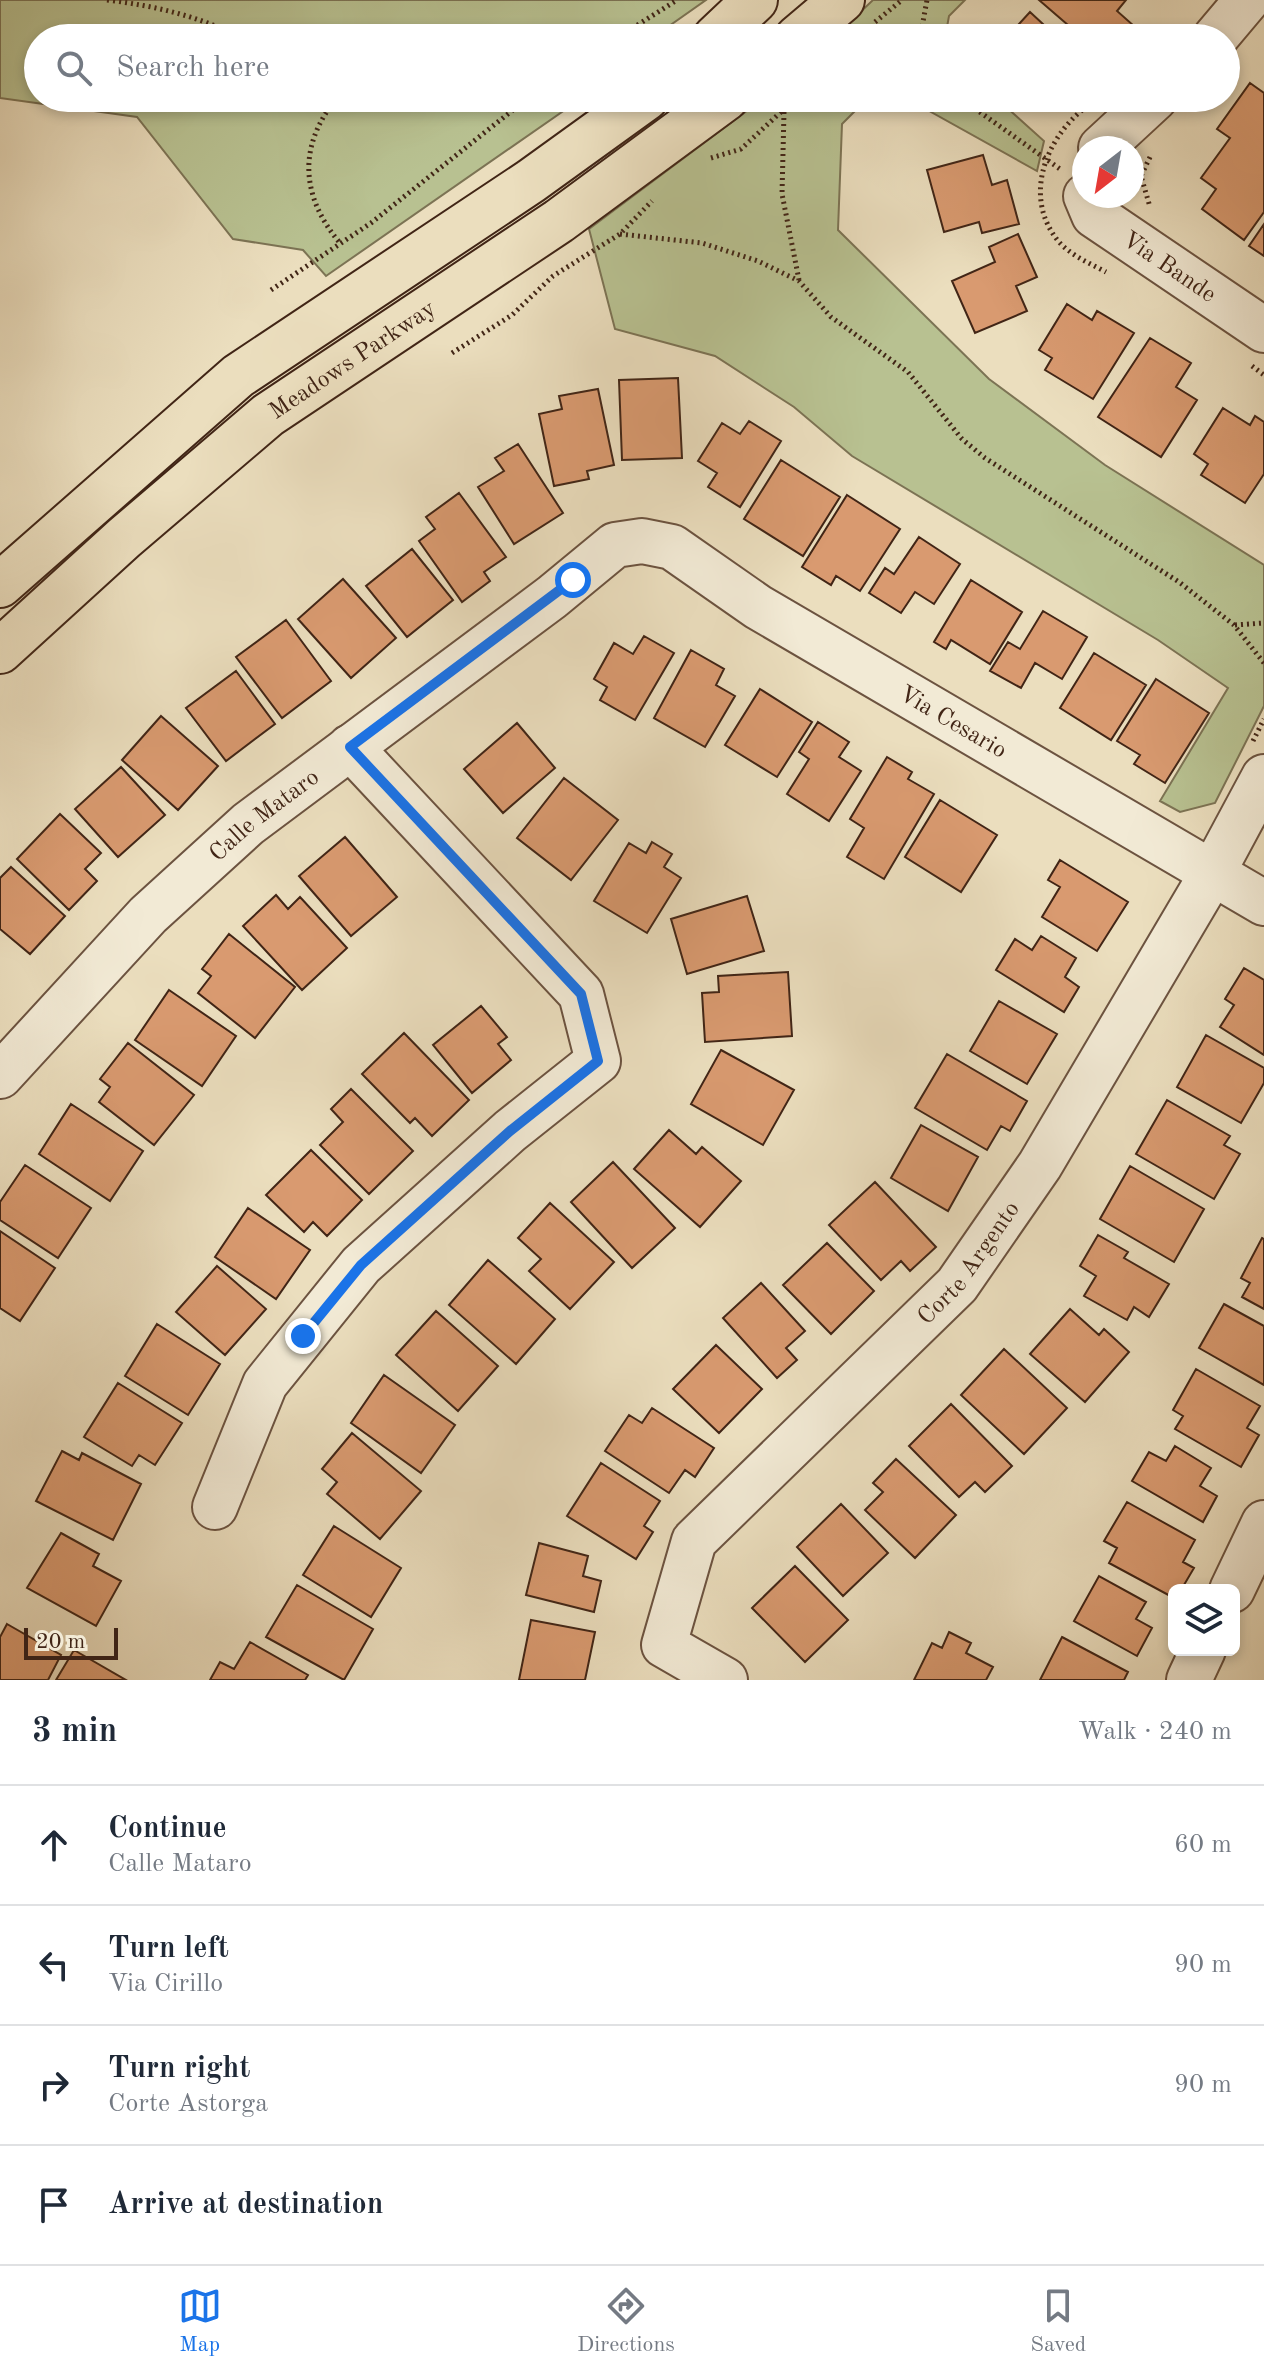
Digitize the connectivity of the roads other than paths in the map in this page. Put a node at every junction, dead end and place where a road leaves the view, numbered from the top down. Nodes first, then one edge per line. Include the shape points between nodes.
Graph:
1 (755, 0) edge
2 (1247, 0) edge
3 (856, 13) edge
4 (730, 24) edge
5 (830, 24) edge
6 (1227, 24) edge
7 (627, 112) edge
8 (707, 112) edge
9 (1164, 112) edge
10 (1136, 136) edge
11 (1093, 208) edge
12 (1264, 330) edge
13 (642, 541) joint
14 (0, 585) edge
15 (0, 651) edge
16 (350, 747) junction
17 (1264, 777) edge
18 (1213, 872) junction
19 (1264, 903) edge
20 (0, 1076) edge
21 (215, 1507) dead end
22 (1264, 1523) edge
23 (1235, 1584) edge
24 (1200, 1656) edge
25 (725, 1680) edge
26 (1189, 1680) edge

1 - 4 main road
2 - 6 street
3 - 5 main road
7 - 14 main road, Meadows Parkway via 238,376
8 - 15 main road, Meadows Parkway via 559,221 268,415
9 - 10 street
11 - 12 street, Via Bande via 1094,215
13 - 16 street, Calle Mataro via 615,545
13 - 18 street, Via Cesario via 672,547 758,607
16 - 20 street, Calle Mataro via 248,824 148,915
16 - 21 street via 581,994 598,1061 510,1131 361,1265 265,1384
17 - 18 street, Corte Argento
18 - 19 street, Via Cesario
18 - 25 street, Corte Argento via 1040,1165 957,1285 694,1541 664,1645
22 - 23 street
24 - 26 street

